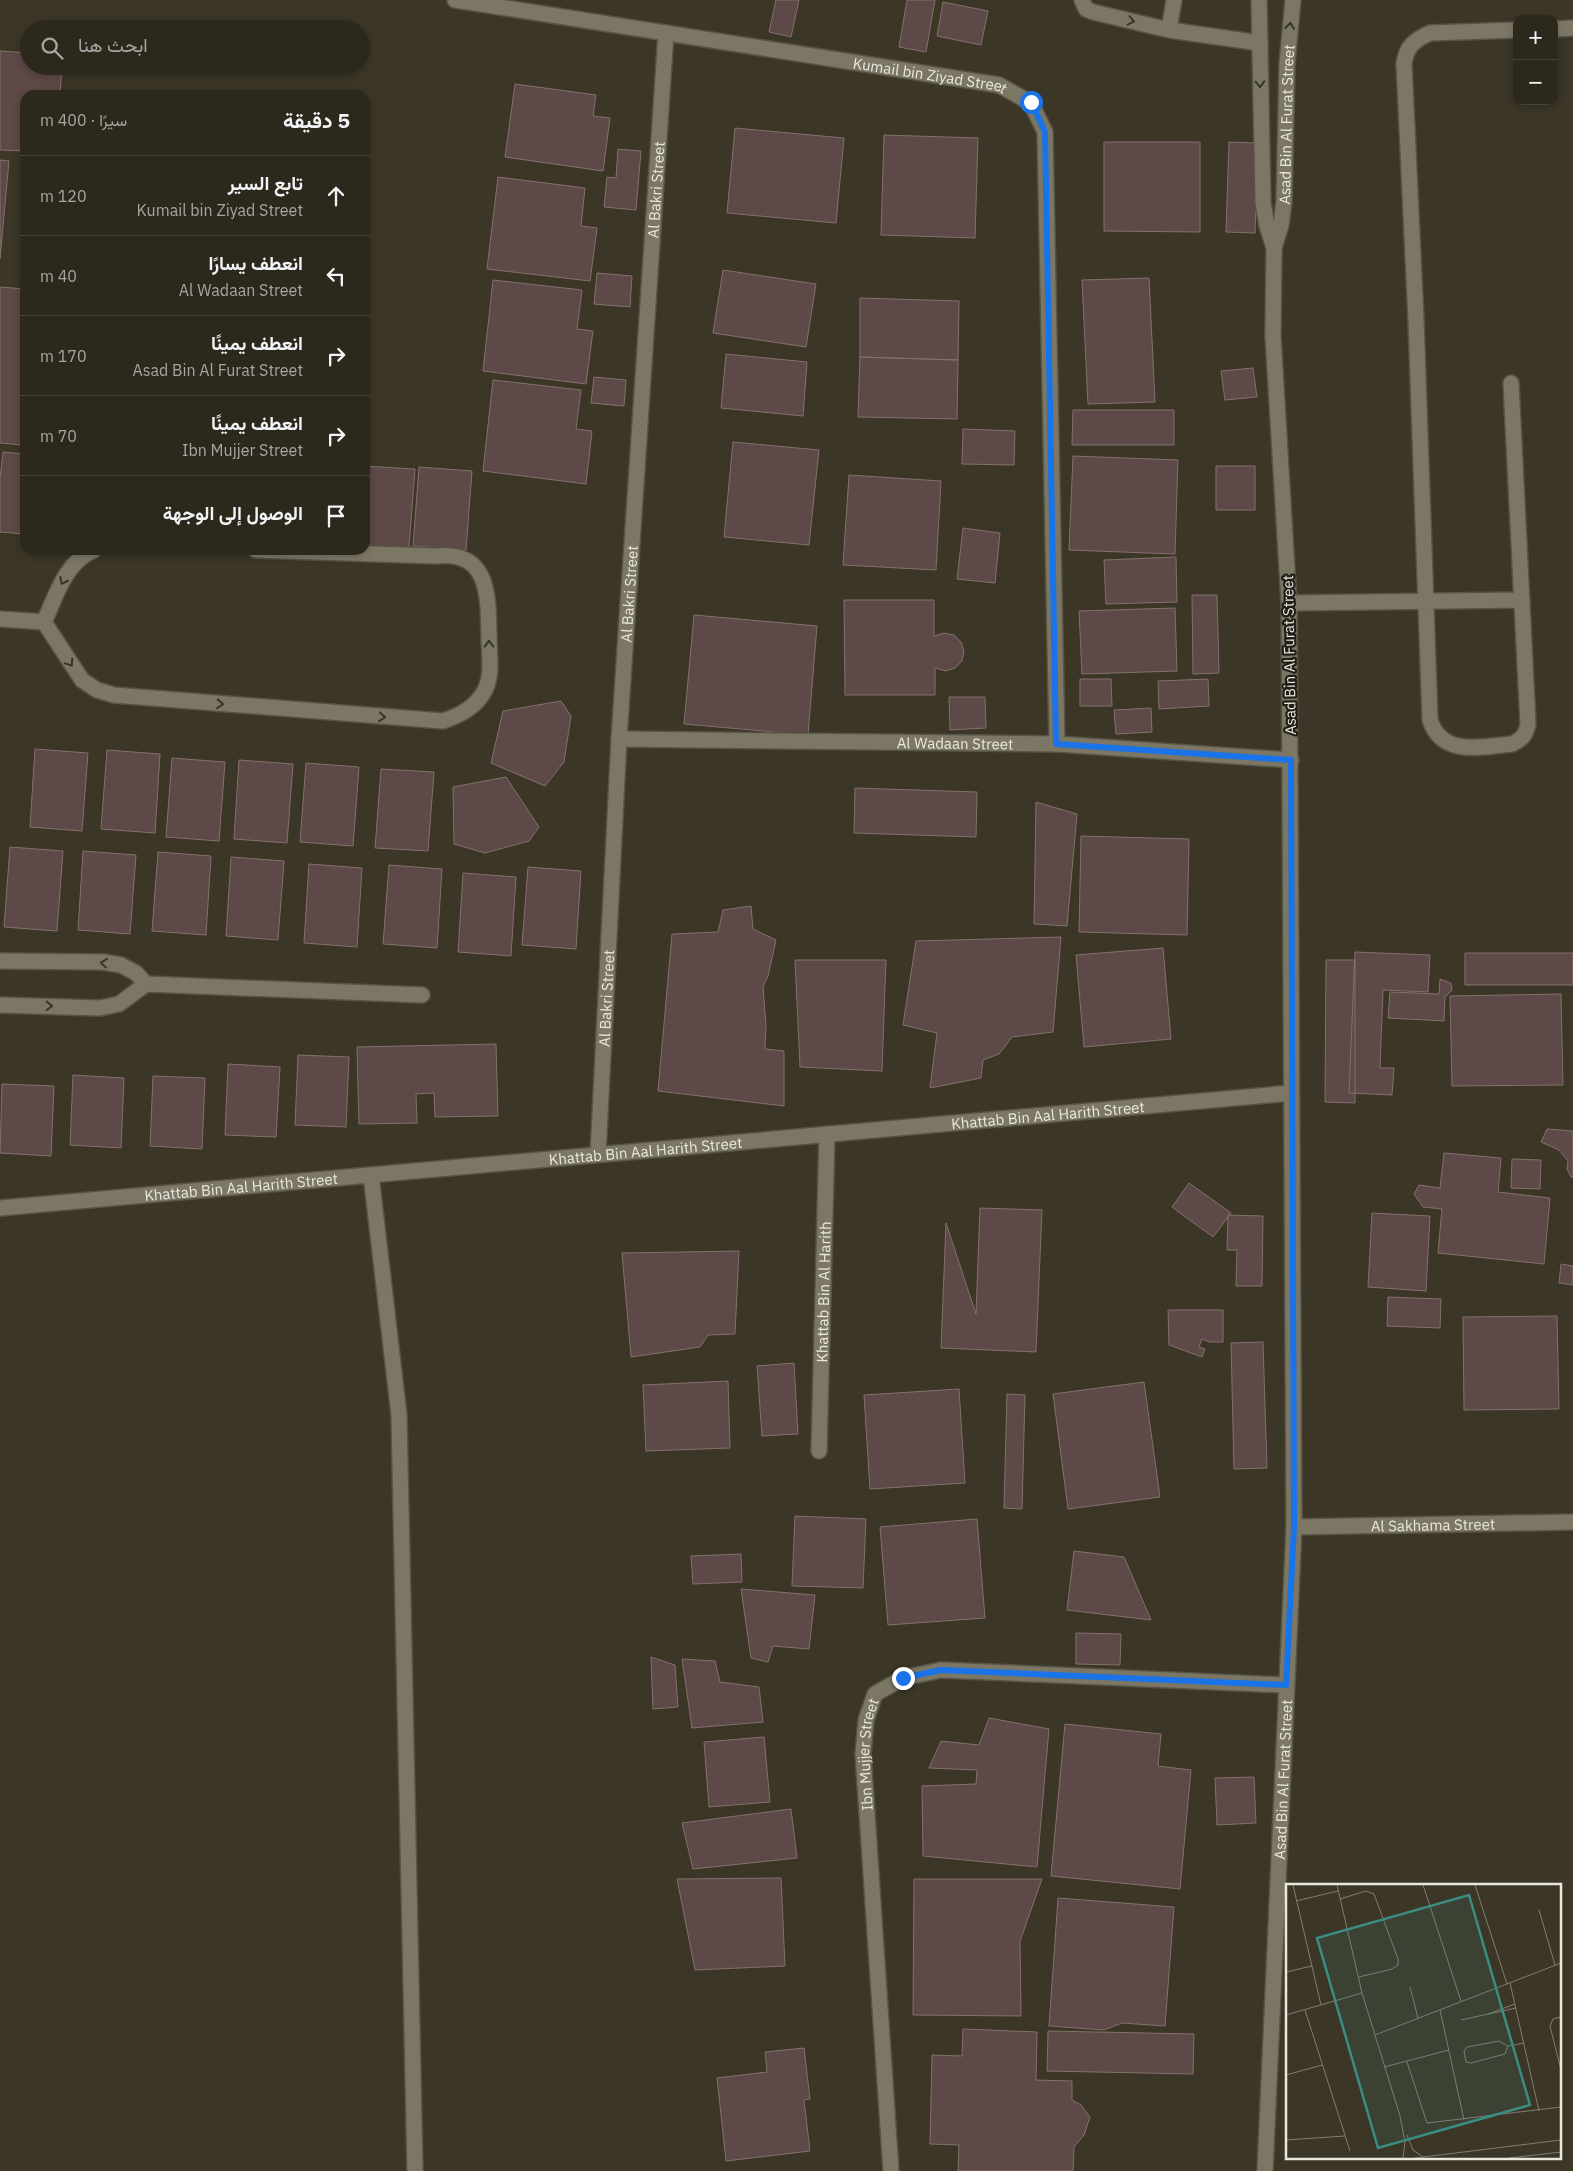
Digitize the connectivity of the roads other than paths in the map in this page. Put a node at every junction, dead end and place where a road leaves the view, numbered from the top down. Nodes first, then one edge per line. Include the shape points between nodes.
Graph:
1 (456, 0) edge
2 (1082, 0) edge
3 (1174, 0) edge
4 (1259, 0) edge
5 (1293, 0) edge
6 (1573, 28) edge
7 (1558, 29) edge
8 (1169, 30) junction
9 (1513, 30) edge
10 (666, 33) junction
11 (1260, 43) junction
12 (1274, 248) junction
13 (1511, 383) dead end
14 (370, 554) edge
15 (84, 555) edge
16 (1522, 600) junction
17 (1426, 602) junction
18 (1289, 603) junction
19 (0, 618) edge
20 (44, 622) junction
21 (619, 739) junction
22 (1056, 744) junction
23 (1291, 760) junction
24 (0, 961) edge
25 (146, 984) junction
26 (422, 995) dead end
27 (0, 1005) edge
28 (1291, 1092) junction
29 (827, 1134) junction
30 (598, 1154) junction
31 (371, 1175) junction
32 (0, 1208) edge
33 (819, 1451) dead end
34 (1573, 1522) edge
35 (1294, 1527) junction
36 (1286, 1685) junction
37 (415, 2171) edge
38 (891, 2171) edge
39 (1264, 2171) edge

1 - 10 street, Kumail bin Ziyad Street
2 -> 8 street via 1086,9 1093,12
3 - 8 street
4 - 11 street, Asad Bin Al Furat Street
12 -> 5 street, Asad Bin Al Furat Street via 1284,202 1287,64
6 - 7 street
8 - 11 street
9 - 17 street via 1430,33 1410,45 1405,54
10 - 21 street, Al Bakri Street
10 - 22 street, Kumail bin Ziyad Street via 1000,85 1031,102 1045,132
11 -> 12 street, Asad Bin Al Furat Street via 1263,203
12 - 18 street, Asad Bin Al Furat Street via 1273,336
13 - 16 street
20 -> 14 street via 82,680 96,690 114,695 443,721 460,716 475,704 485,689 490,670 488,597 480,573 460,557 448,554
15 -> 20 street via 73,564
16 - 17 street
16 - 17 street via 1526,733 1512,744 1458,747 1440,738 1430,720
17 - 18 street
18 - 23 street, Asad Bin Al Furat Street
19 - 20 street
21 - 22 street, Al Wadaan Street
21 - 30 street, Al Bakri Street
22 - 23 street, Al Wadaan Street
23 - 28 street, Asad Bin Al Furat Street
25 -> 24 street via 136,973 121,965 103,962
25 - 26 street
27 -> 25 street via 100,1008 119,1004
28 - 29 street, Khattab Bin Aal Harith Street
28 - 35 street, Asad Bin Al Furat Street
29 - 30 street, Khattab Bin Aal Harith Street
29 - 33 street, Khattab Bin Al Harith
30 - 31 street, Khattab Bin Aal Harith Street
31 - 32 street, Khattab Bin Aal Harith Street
31 - 37 street via 399,1415
34 - 35 street, Al Sakhama Street
35 - 36 street, Asad Bin Al Furat Street
36 - 38 street, Ibn Mujjer Street via 941,1670 903,1678 875,1694 866,1720 863,1754
36 - 39 street, Asad Bin Al Furat Street

